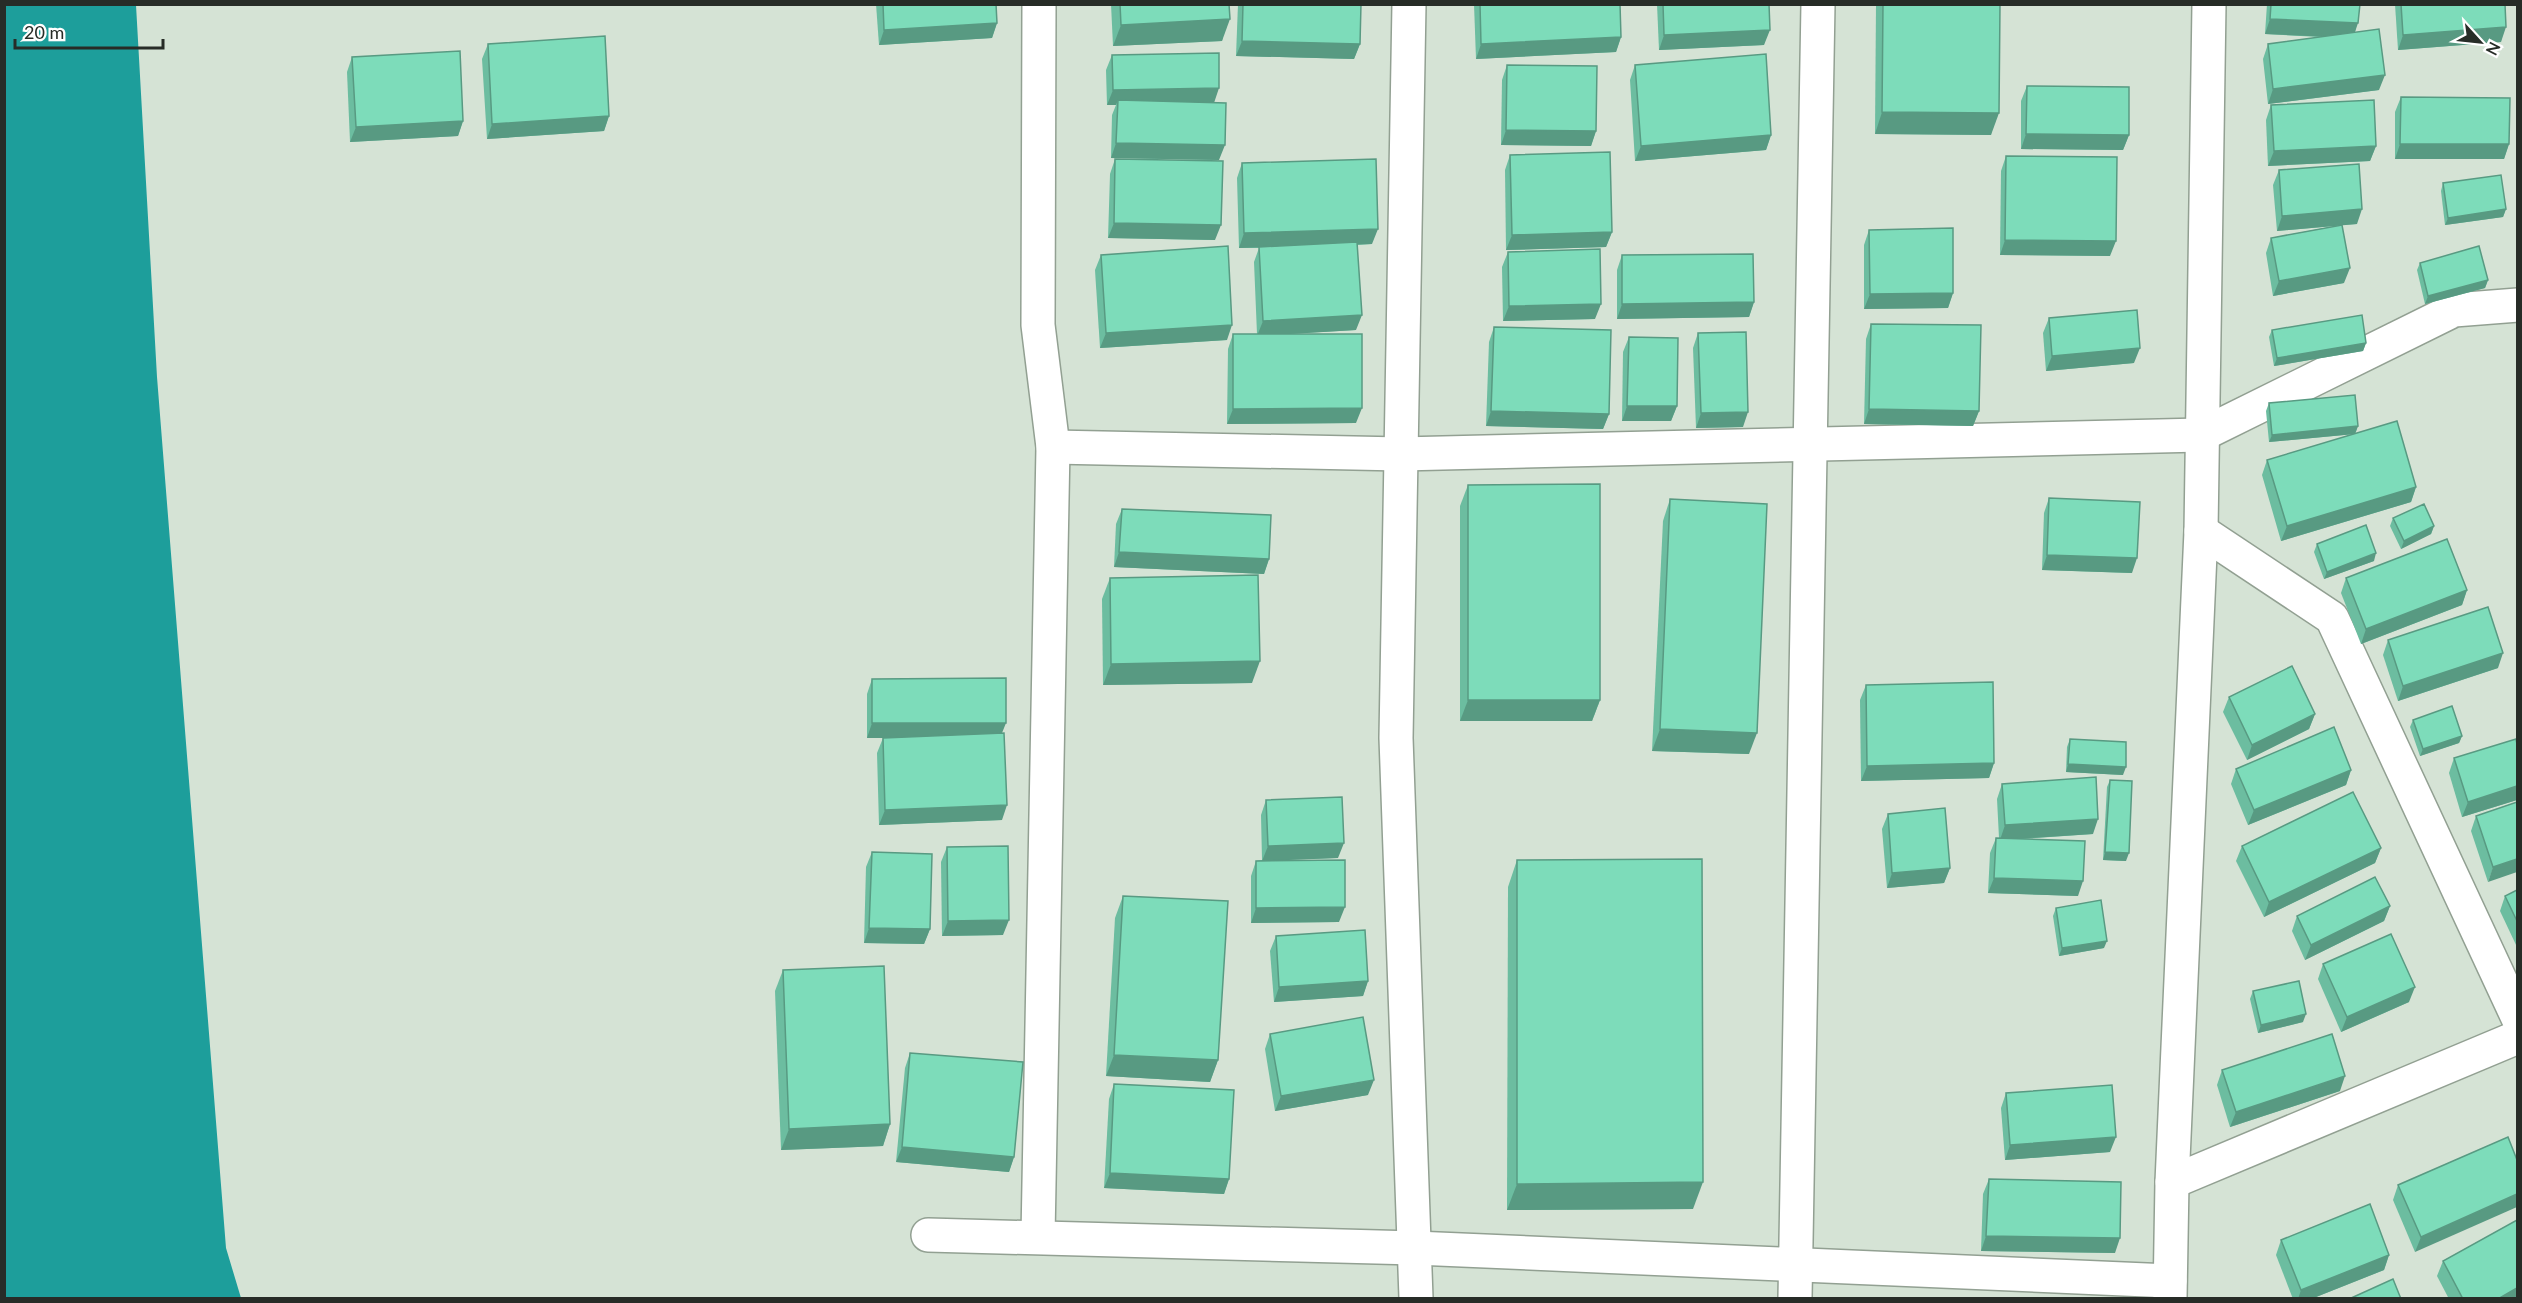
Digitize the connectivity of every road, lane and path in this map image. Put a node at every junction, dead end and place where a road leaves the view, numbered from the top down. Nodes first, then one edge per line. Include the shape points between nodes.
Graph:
1 (1039, 4) edge
2 (1409, 4) edge
3 (1818, 4) edge
4 (2209, 4) edge
5 (2517, 305) edge
6 (2201, 435) junction
7 (1810, 444) junction
8 (1053, 447) junction
9 (1401, 454) junction
10 (2201, 531) junction
11 (2517, 1018) edge
12 (2517, 1037) edge
13 (2172, 1182) junction
14 (928, 1235) dead end
15 (1038, 1236) junction
16 (1415, 1248) junction
17 (1796, 1266) junction
18 (2175, 1293) edge
19 (1416, 1299) edge
20 (1795, 1299) edge

1 - 8 street via 1038,324
2 - 9 street
3 - 7 street
4 - 6 street
5 - 6 street via 2454,310
6 - 7 street
6 - 10 street
7 - 9 street
7 - 17 street
8 - 9 street
8 - 15 street
9 - 16 street via 1396,738
10 - 11 street via 2332,618
10 - 13 street
12 - 13 street
13 - 18 street
14 - 15 street
15 - 16 street
16 - 17 street
16 - 19 street
17 - 18 street
17 - 20 street

